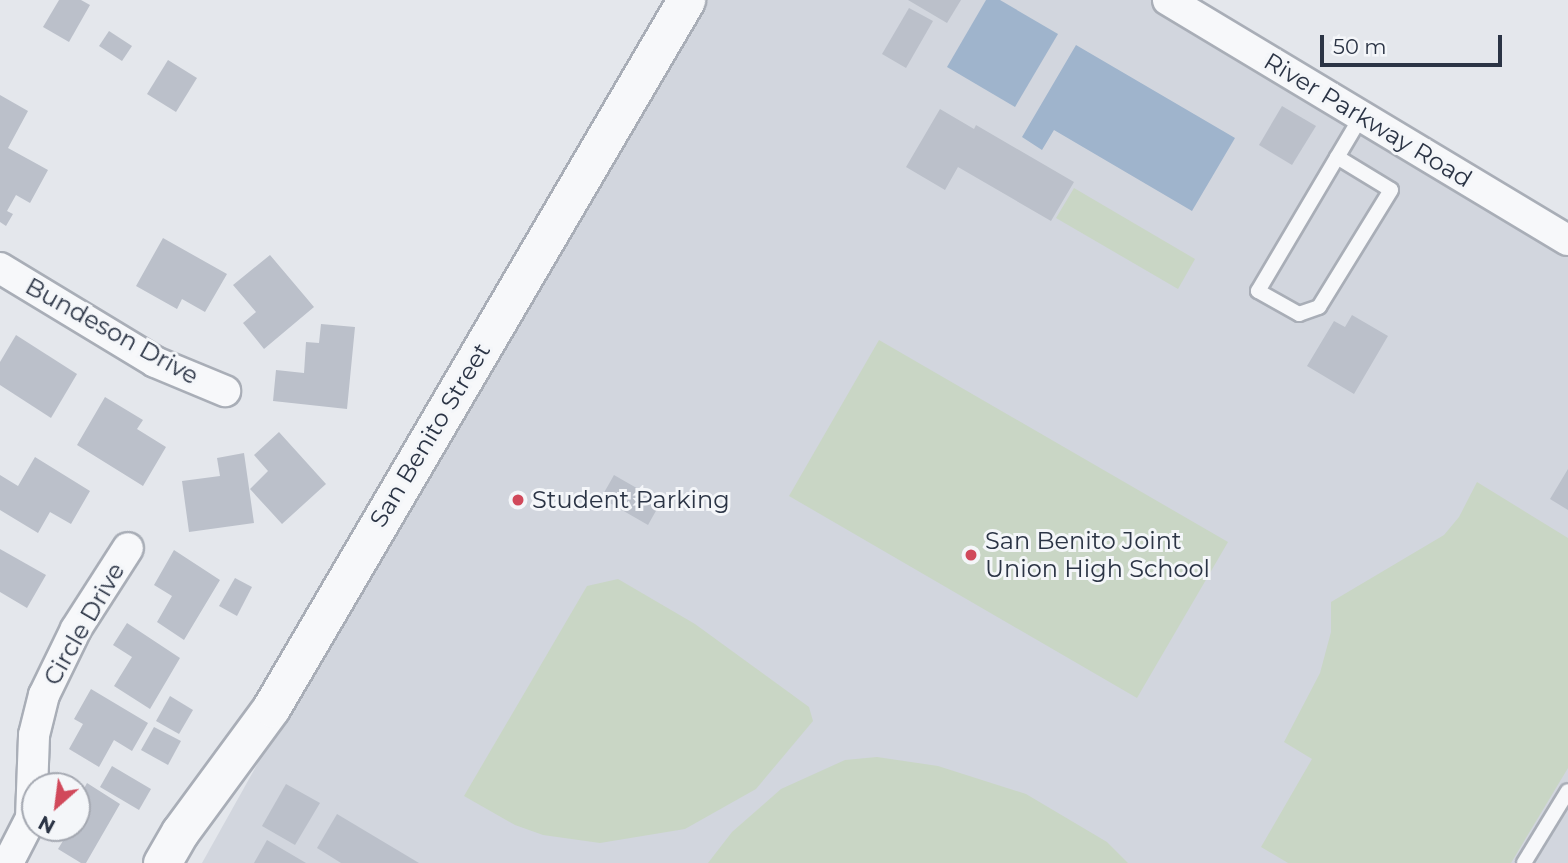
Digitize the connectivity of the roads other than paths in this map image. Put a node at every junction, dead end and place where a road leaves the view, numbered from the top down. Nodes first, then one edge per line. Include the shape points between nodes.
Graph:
1 (686, 0) edge
2 (1168, 0) edge
3 (1362, 116) junction
4 (1337, 158) junction
5 (1568, 240) edge
6 (0, 268) edge
7 (225, 391) dead end
8 (128, 548) dead end
9 (1568, 791) edge
10 (8, 863) edge
11 (162, 863) edge
12 (1524, 863) edge

1 - 11 street, San Benito Street via 271,708
2 - 3 street, River Parkway Road
3 - 4 lane
3 - 5 street, River Parkway Road
4 - 4 lane via 1258,291 1299,314 1319,307 1391,190
6 - 7 street, Bundeson Drive via 155,362
8 - 10 street, Circle Drive via 76,629 44,695 34,735 31,818
9 - 12 lane

